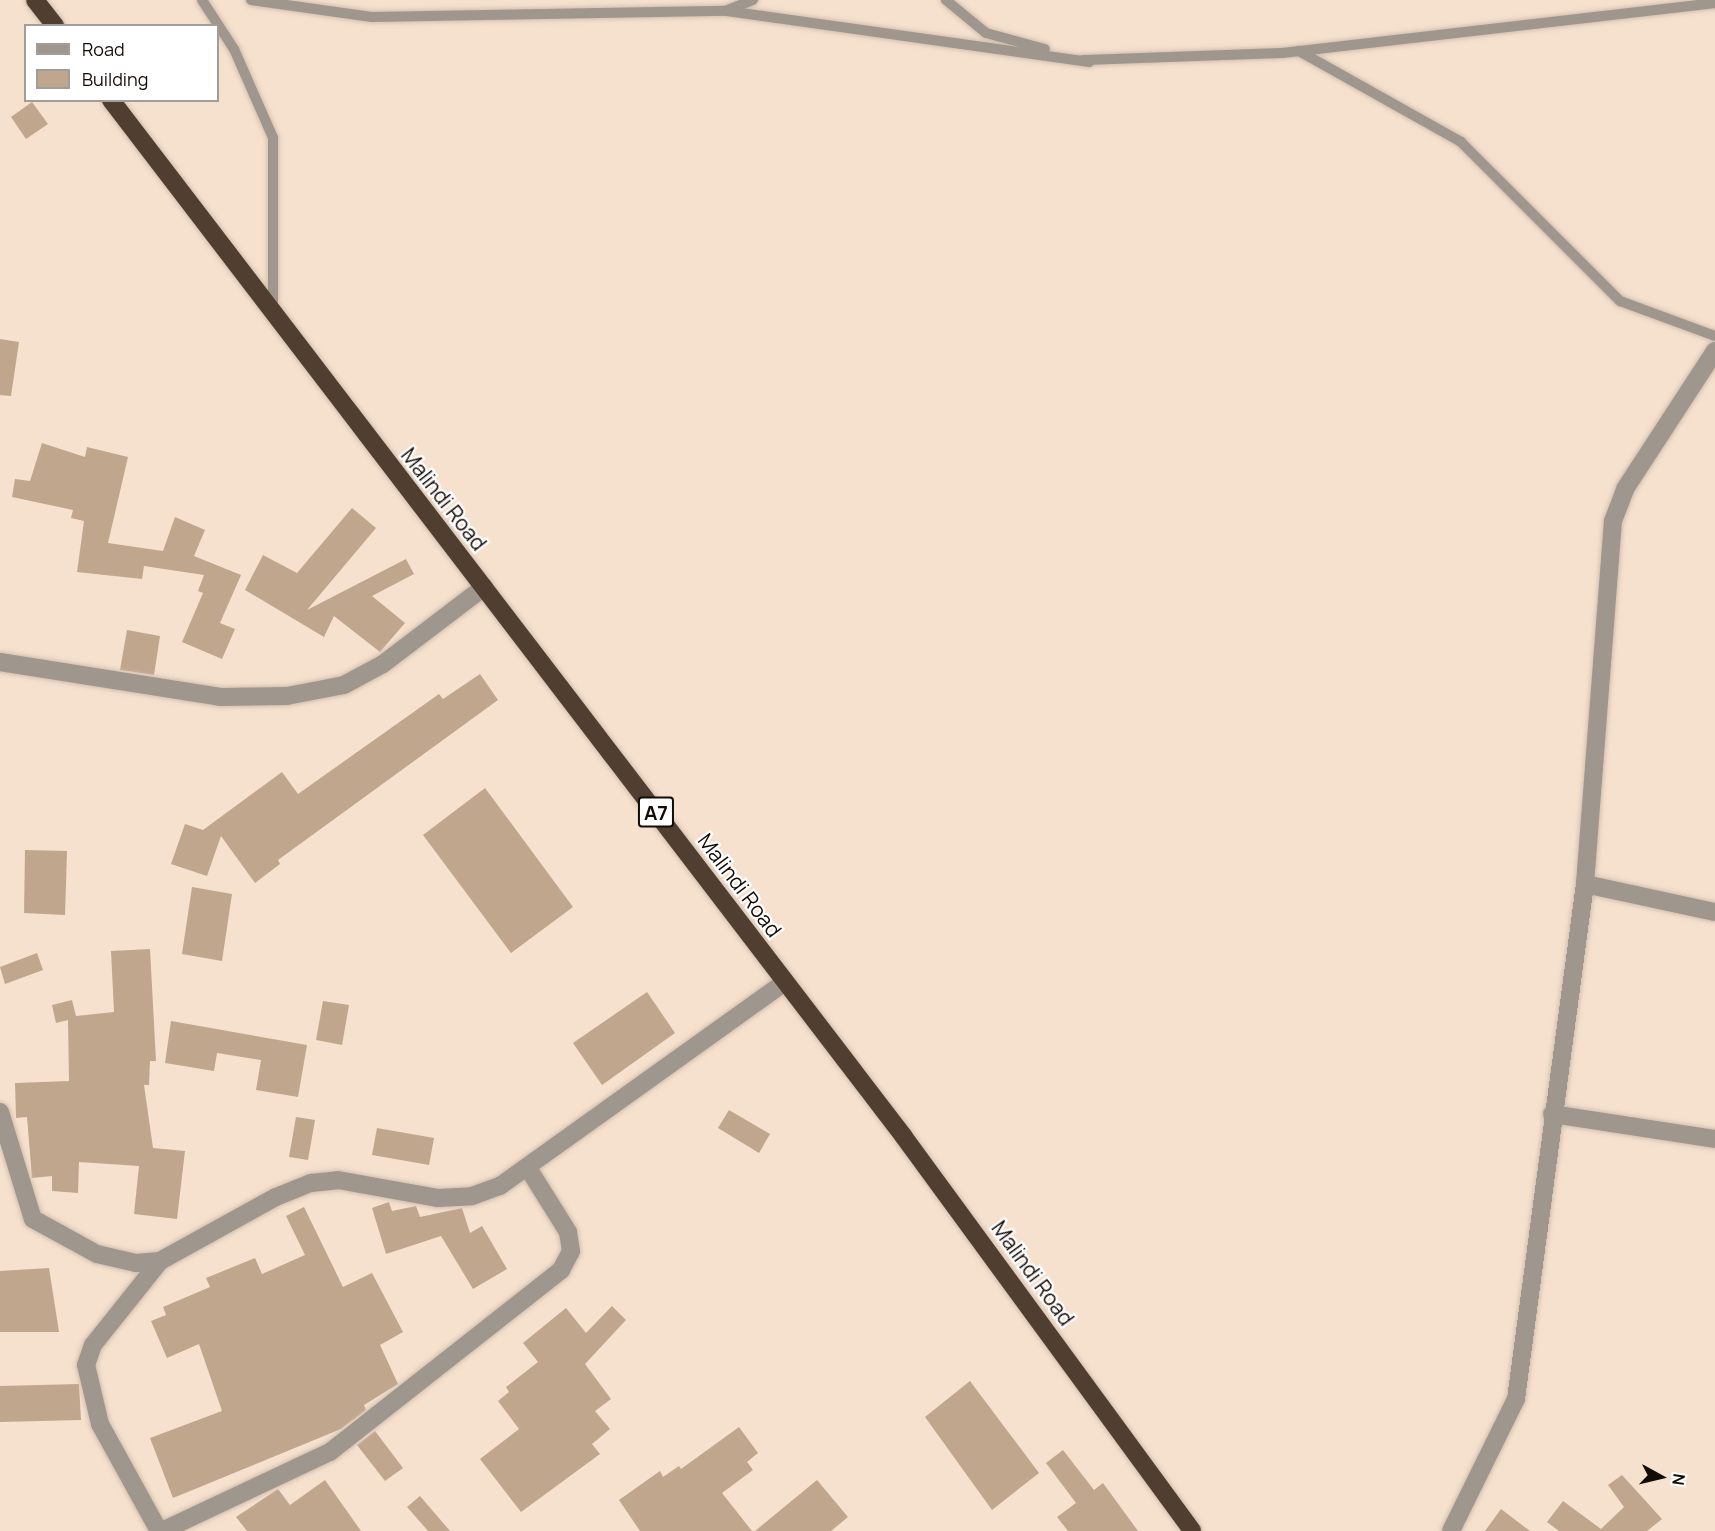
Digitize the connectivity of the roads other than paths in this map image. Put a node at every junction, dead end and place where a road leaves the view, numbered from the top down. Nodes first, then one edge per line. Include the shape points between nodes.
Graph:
1 (35, 0) edge
2 (202, 0) edge
3 (251, 0) edge
4 (753, 0) edge
5 (946, 0) edge
6 (1715, 3) edge
7 (727, 11) junction
8 (53, 24) edge
9 (218, 24) edge
10 (219, 26) edge
11 (1299, 51) junction
12 (1089, 62) junction
13 (112, 102) edge
14 (273, 316) junction
15 (1715, 336) edge
16 (1715, 351) edge
17 (484, 586) junction
18 (0, 662) edge
19 (1585, 884) junction
20 (1715, 912) edge
21 (785, 982) junction
22 (0, 1112) edge
23 (1552, 1114) junction
24 (1715, 1139) edge
25 (528, 1168) junction
26 (160, 1262) junction
27 (160, 1531) edge
28 (1192, 1531) edge
29 (1451, 1531) edge

1 - 8 highway
2 - 9 lane
3 - 7 lane via 372,17
4 - 7 lane
5 - 12 lane via 986,33
6 - 11 lane
7 - 12 lane
10 - 14 lane via 234,49 273,138
11 - 12 lane
11 - 15 lane via 1461,142 1620,301
13 - 14 highway, Malindi Road / A7
14 - 17 highway, Malindi Road / A7
16 - 19 street via 1625,489 1613,520
17 - 18 street via 383,664 344,685 287,696 220,697
17 - 21 highway, Malindi Road / A7
19 - 20 street
19 - 23 street
21 - 25 street
21 - 28 highway, Malindi Road / A7 via 974,1230
22 - 26 street via 33,1219 97,1254 136,1263
23 - 24 street
23 - 29 street via 1516,1399
25 - 26 street via 472,1196 438,1198 338,1180 311,1183 276,1197
25 - 27 street via 568,1233 571,1251 561,1270 330,1452
26 - 27 street via 113,1316 93,1345 86,1365 100,1424

